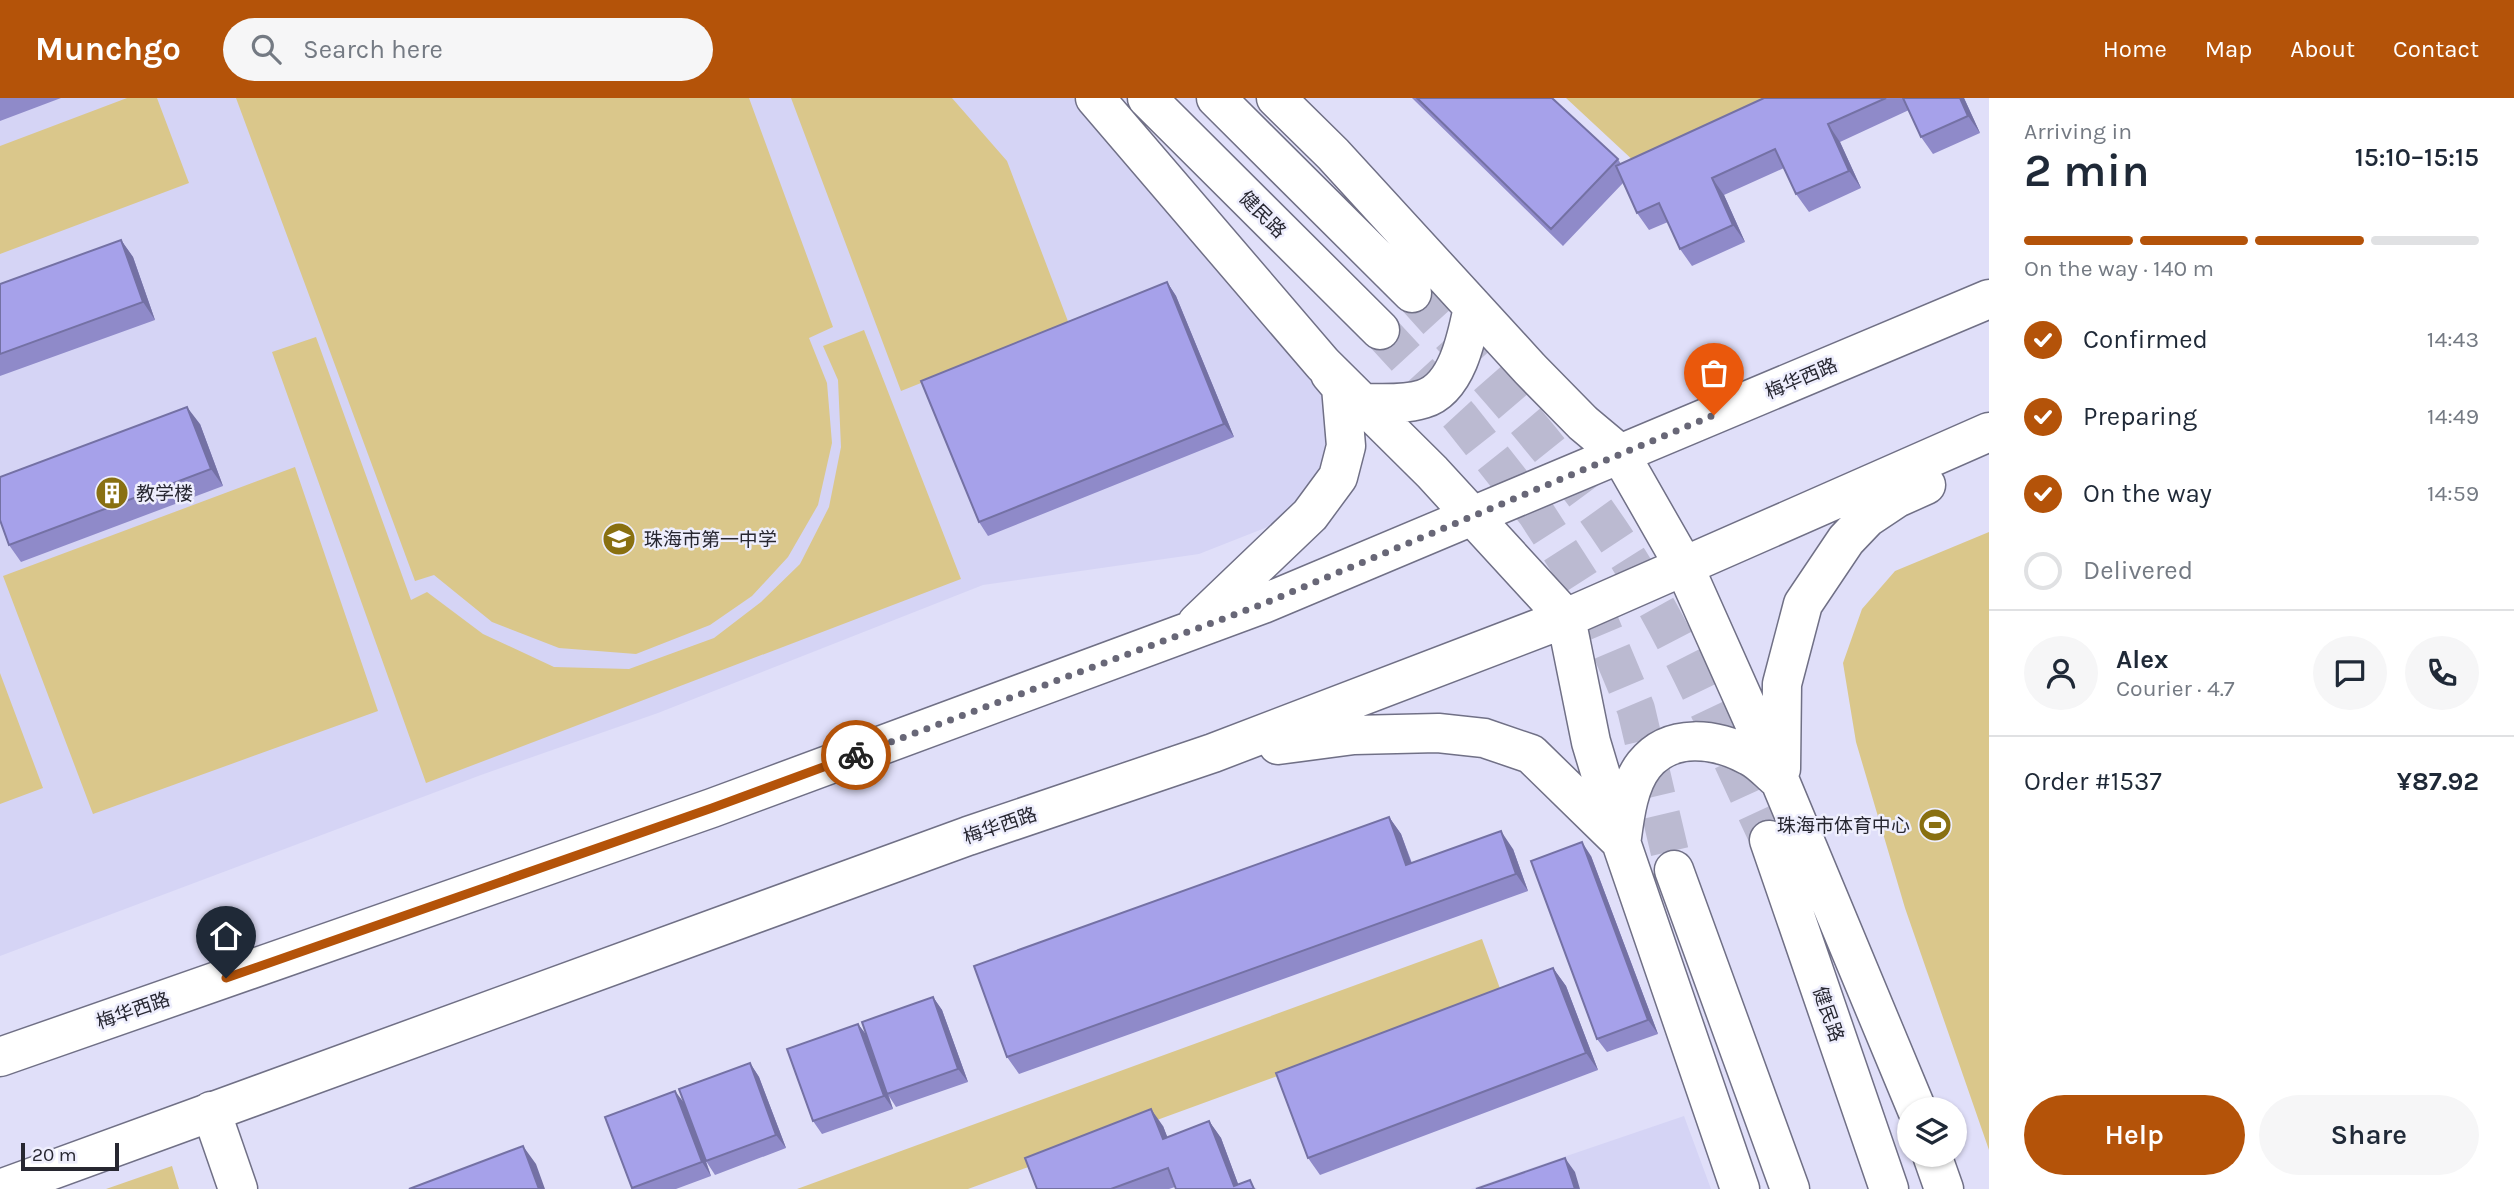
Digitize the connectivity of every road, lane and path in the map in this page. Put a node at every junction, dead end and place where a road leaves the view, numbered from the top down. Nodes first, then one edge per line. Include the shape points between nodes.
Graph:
1 (1095, 98) edge
2 (1147, 98) edge
3 (1216, 98) edge
4 (1276, 98) edge
5 (1412, 293) tunnel mouth
6 (1989, 299) edge
7 (1472, 307) junction
8 (1380, 330) tunnel mouth
9 (1323, 364) junction
10 (1363, 403) junction
11 (1989, 432) edge
12 (1620, 454) junction
13 (1989, 456) edge
14 (1473, 516) junction
15 (1684, 566) junction
16 (1566, 618) junction
17 (1187, 632) junction
18 (1213, 753) junction
19 (1780, 781) junction
20 (1769, 840) tunnel mouth
21 (1621, 842) junction
22 (1674, 870) tunnel mouth
23 (0, 1057) edge
24 (1912, 1097) edge
25 (211, 1111) junction
26 (1936, 1167) edge
27 (0, 1189) edge
28 (238, 1189) edge
29 (1740, 1189) edge
30 (1790, 1189) edge
31 (1889, 1189) edge
32 (1944, 1189) edge

1 - 9 main road
2 - 8 main road, 健民路
3 - 5 main road
4 - 7 main road
6 - 12 main road, 梅华西路
7 - 10 main road via 1466,342 1441,387 1425,399
7 - 12 main road
9 - 10 main road
9 - 17 main road via 1340,387 1346,446 1338,477 1310,515
10 - 14 main road
11 - 15 main road, 梅华西路
12 - 14 main road, 梅华西路
12 - 15 main road
13 - 19 main road via 1898,498 1867,518 1846,540 1804,604 1782,684
14 - 16 main road
14 - 17 main road, 梅华西路
15 - 16 main road, 梅华西路
15 - 19 main road
16 - 18 main road, 梅华西路
16 - 21 main road via 1591,743
17 - 23 main road, 梅华西路 via 712,808
18 - 21 main road via 1354,735 1438,733 1484,738 1531,754
18 - 25 main road, 梅华西路 via 968,836
19 - 21 main road via 1751,756 1714,742 1686,741 1663,748 1643,765 1634,785
19 - 24 main road
20 - 31 main road, 健民路
21 - 29 main road
22 - 30 main road
25 - 27 main road, 梅华西路
25 - 28 main road
26 - 32 main road

